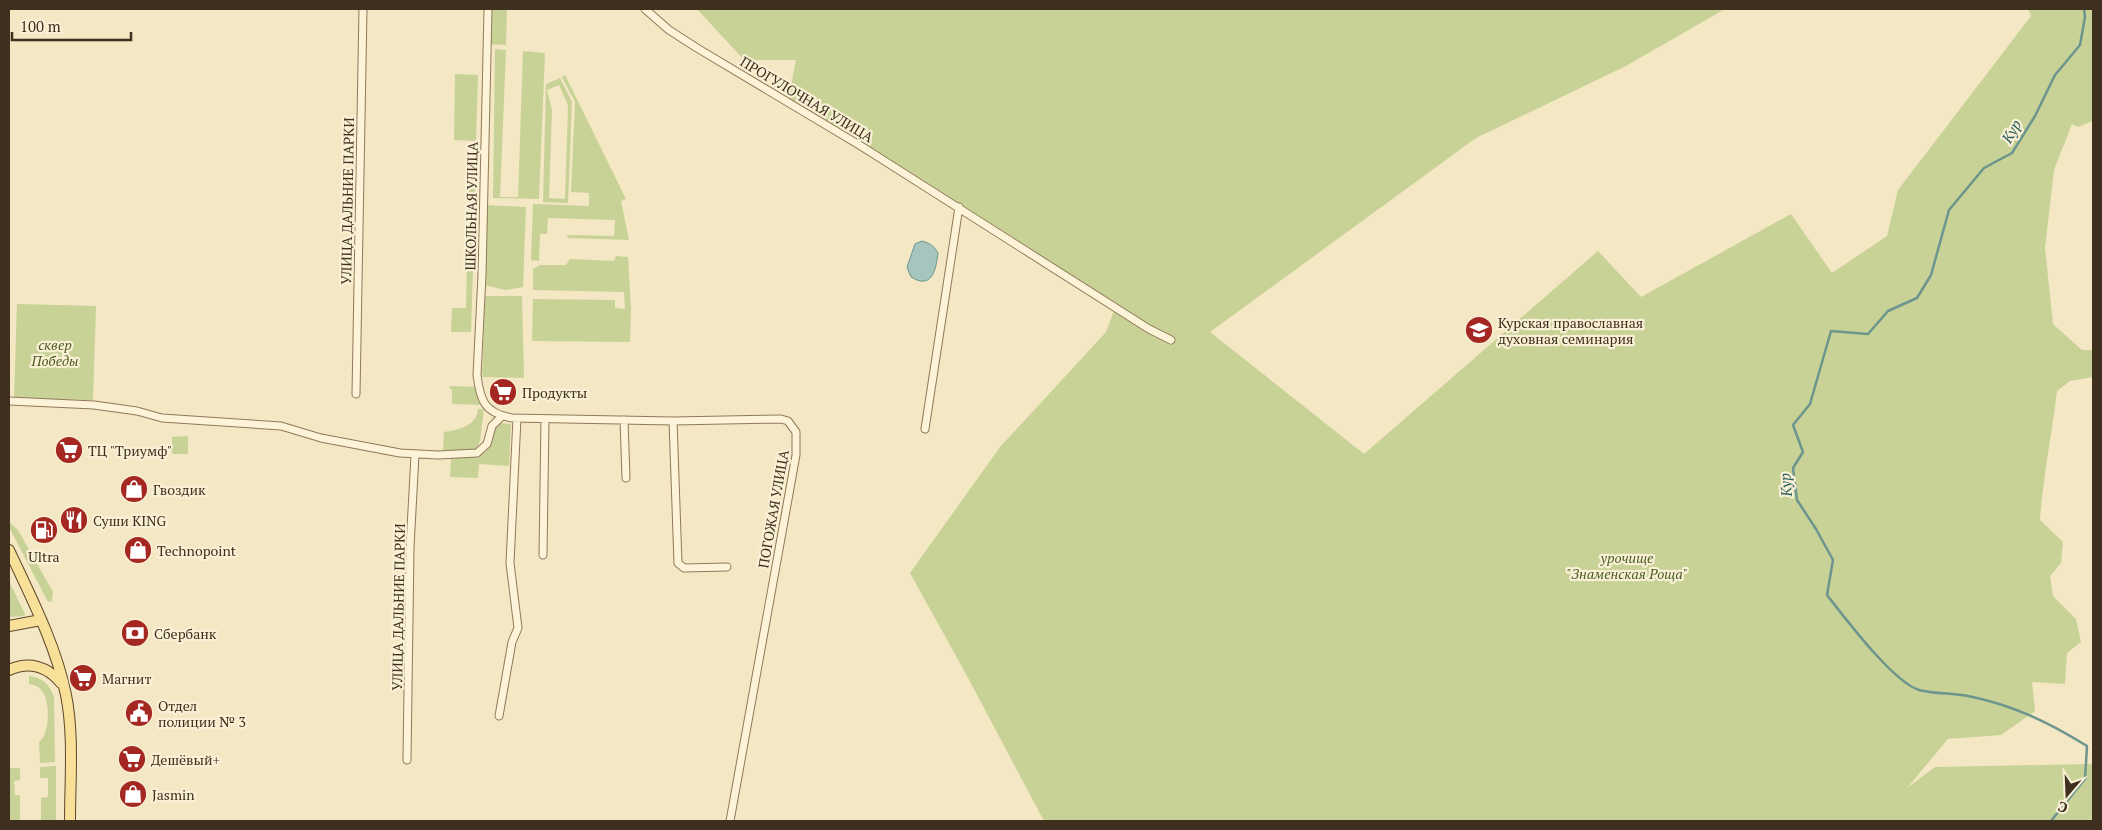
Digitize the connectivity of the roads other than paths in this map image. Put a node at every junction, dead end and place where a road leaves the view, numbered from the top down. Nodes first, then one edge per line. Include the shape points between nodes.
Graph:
1 (363, 9) edge
2 (488, 9) edge
3 (644, 9) edge
4 (959, 207) junction
5 (1171, 340) dead end
6 (356, 394) dead end
7 (9, 401) edge
8 (483, 403) joint
9 (502, 416) junction
10 (517, 418) junction
11 (545, 419) junction
12 (624, 420) junction
13 (673, 421) junction
14 (925, 429) dead end
15 (415, 455) junction
16 (626, 478) dead end
17 (9, 550) edge
18 (542, 556) dead end
19 (726, 567) dead end
20 (41, 620) junction
21 (9, 626) edge
22 (9, 670) edge
23 (66, 695) junction
24 (499, 716) dead end
25 (407, 760) dead end
26 (70, 821) edge
27 (730, 821) edge

1 - 6 street, УЛИЦА ДАЛЬНИЕ ПАРКИ
2 - 8 street, ШКОЛЬНАЯ УЛИЦА via 477,375
3 - 4 street, ПРОГУЛОЧНАЯ УЛИЦА via 697,48
4 - 5 street, ПРОГУЛОЧНАЯ УЛИЦА
4 - 14 street
7 - 15 street via 94,405 162,418 281,426 321,438
8 - 9 street, ПОГОЖАЯ УЛИЦА
9 - 10 street, ПОГОЖАЯ УЛИЦА
9 - 15 street via 492,426 487,444 478,452
10 - 11 street, ПОГОЖАЯ УЛИЦА
10 - 24 street via 510,563 518,628 512,642
11 - 12 street, ПОГОЖАЯ УЛИЦА
11 - 18 street
12 - 13 street, ПОГОЖАЯ УЛИЦА
12 - 16 street
13 - 19 street via 678,562 684,568
13 - 27 street, ПОГОЖАЯ УЛИЦА via 781,419 788,421 796,432 796,455
15 - 25 street, УЛИЦА ДАЛЬНИЕ ПАРКИ via 410,546
17 - 20 main road
20 - 21 main road
20 - 23 main road
22 - 23 main road via 33,665 44,669 62,684
23 - 26 main road

